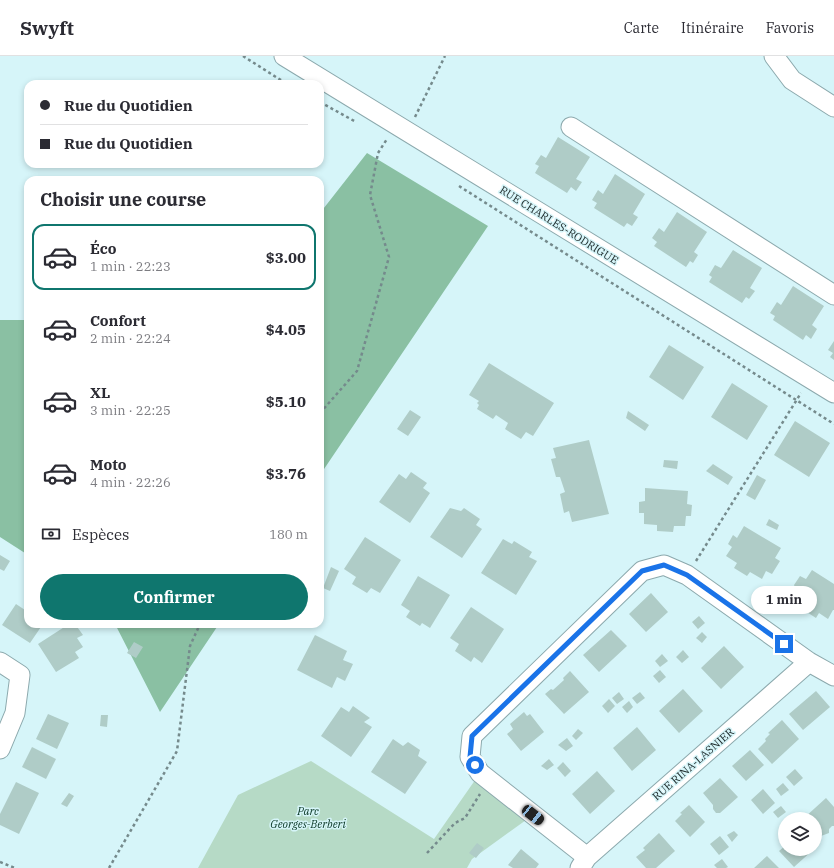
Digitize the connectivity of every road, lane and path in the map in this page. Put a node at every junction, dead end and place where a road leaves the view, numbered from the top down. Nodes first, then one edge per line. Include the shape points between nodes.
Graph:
1 (243, 56) edge
2 (284, 56) edge
3 (445, 56) edge
4 (774, 56) edge
5 (281, 80) edge
6 (318, 80) edge
7 (324, 84) edge
8 (324, 104) edge
9 (834, 107) edge
10 (360, 125) dead end
11 (571, 127) dead end
12 (396, 135) junction
13 (380, 136) dead end
14 (455, 183) dead end
15 (834, 295) edge
16 (810, 379) junction
17 (834, 394) edge
18 (796, 400) junction
19 (324, 409) edge
20 (834, 424) edge
21 (687, 575) junction
22 (198, 628) edge
23 (0, 662) edge
24 (809, 662) junction
25 (834, 676) edge
26 (0, 749) edge
27 (487, 779) junction
28 (427, 853) dead end
29 (0, 862) edge
30 (584, 863) edge
31 (15, 868) edge
32 (109, 868) edge

1 - 5 path
2 - 6 street, RUE CHARLES-RODRIGUE
3 - 12 path via 416,114
4 - 9 street via 792,80
7 - 12 street, RUE CHARLES-RODRIGUE
8 - 10 path
11 - 15 street
12 - 13 path
12 - 16 street, RUE CHARLES-RODRIGUE
12 - 19 path via 378,152 370,195 389,257 358,371
14 - 18 path
16 - 17 street, RUE CHARLES-RODRIGUE
16 - 18 path
18 - 20 path
18 - 21 path
21 - 24 street
21 - 27 street via 664,565 642,571 472,736 470,757
22 - 32 path via 190,646 177,751
23 - 26 street via 20,675 16,713
24 - 25 street
24 - 30 street, RUE RINA-LASNIER
27 - 28 path via 478,800 465,818 456,823
27 - 30 street
29 - 31 path

